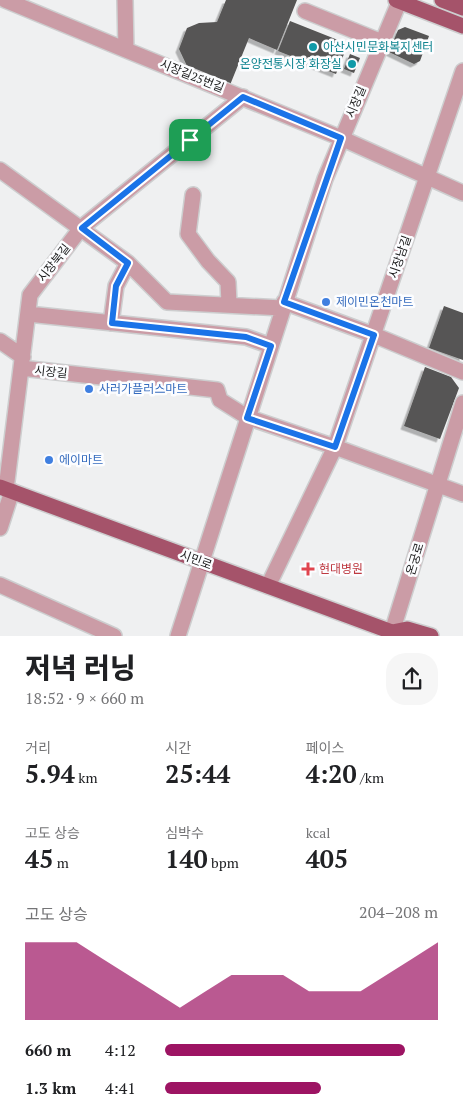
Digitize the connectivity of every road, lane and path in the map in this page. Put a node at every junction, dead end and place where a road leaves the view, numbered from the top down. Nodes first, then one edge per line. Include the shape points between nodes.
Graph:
1 (5, 0) edge
2 (125, 0) edge
3 (398, 0) edge
4 (442, 0) edge
5 (463, 8) edge
6 (305, 11) dead end
7 (463, 26) edge
8 (382, 42) junction
9 (126, 50) junction
10 (463, 71) edge
11 (243, 97) junction
12 (341, 138) junction
13 (0, 170) edge
14 (427, 178) junction
15 (463, 193) edge
16 (192, 195) dead end
17 (82, 228) junction
18 (128, 263) junction
19 (229, 303) junction
20 (283, 305) junction
21 (28, 314) junction
22 (112, 323) junction
23 (374, 335) junction
24 (0, 341) edge
25 (271, 346) junction
26 (22, 363) junction
27 (463, 372) edge
28 (463, 403) edge
29 (247, 418) junction
30 (335, 447) junction
31 (437, 486) junction
32 (6, 489) edge
33 (463, 494) edge
34 (0, 528) edge
35 (201, 561) junction
36 (0, 585) edge
37 (268, 586) junction
38 (394, 634) edge
39 (114, 636) edge
40 (178, 636) edge
41 (431, 636) edge

1 - 9 street, 시장길25번길
2 - 9 street
3 - 7 main road
3 - 8 street, 시장길
4 - 5 main road
6 - 8 street
8 - 12 street, 시장길
9 - 11 street, 시장길25번길
10 - 14 street, 시장남길
11 - 12 street, 시장길25번길
11 - 17 street, 시장북길
12 - 14 street
12 - 20 street, 시장길
13 - 17 street
14 - 15 street
14 - 23 street, 시장남길
16 - 19 street via 188,234 228,282
17 - 18 street
17 - 21 street, 시장북길 via 30,295
18 - 19 street via 167,302
18 - 22 street via 116,286
19 - 20 street
20 - 23 street
20 - 25 street, 시장길
21 - 22 street
21 - 26 street, 시장북길
22 - 25 street via 246,337
23 - 27 street
23 - 30 street, 시장남길
24 - 26 street
25 - 29 street, 시장길
26 - 29 street, 시장길 via 217,390 220,400
26 - 32 street, 시장북길
28 - 31 street, 온궁로
29 - 30 street
29 - 35 street, 시장길
30 - 31 street
30 - 37 street, 시장남길
31 - 33 street
31 - 38 street, 온궁로
32 - 34 street, 시장북길
32 - 35 main road, 시민로
35 - 37 main road, 시민로
35 - 40 street, 시장길
36 - 39 street
37 - 38 main road, 시민로
38 - 41 main road, 시민로 via 407,629

